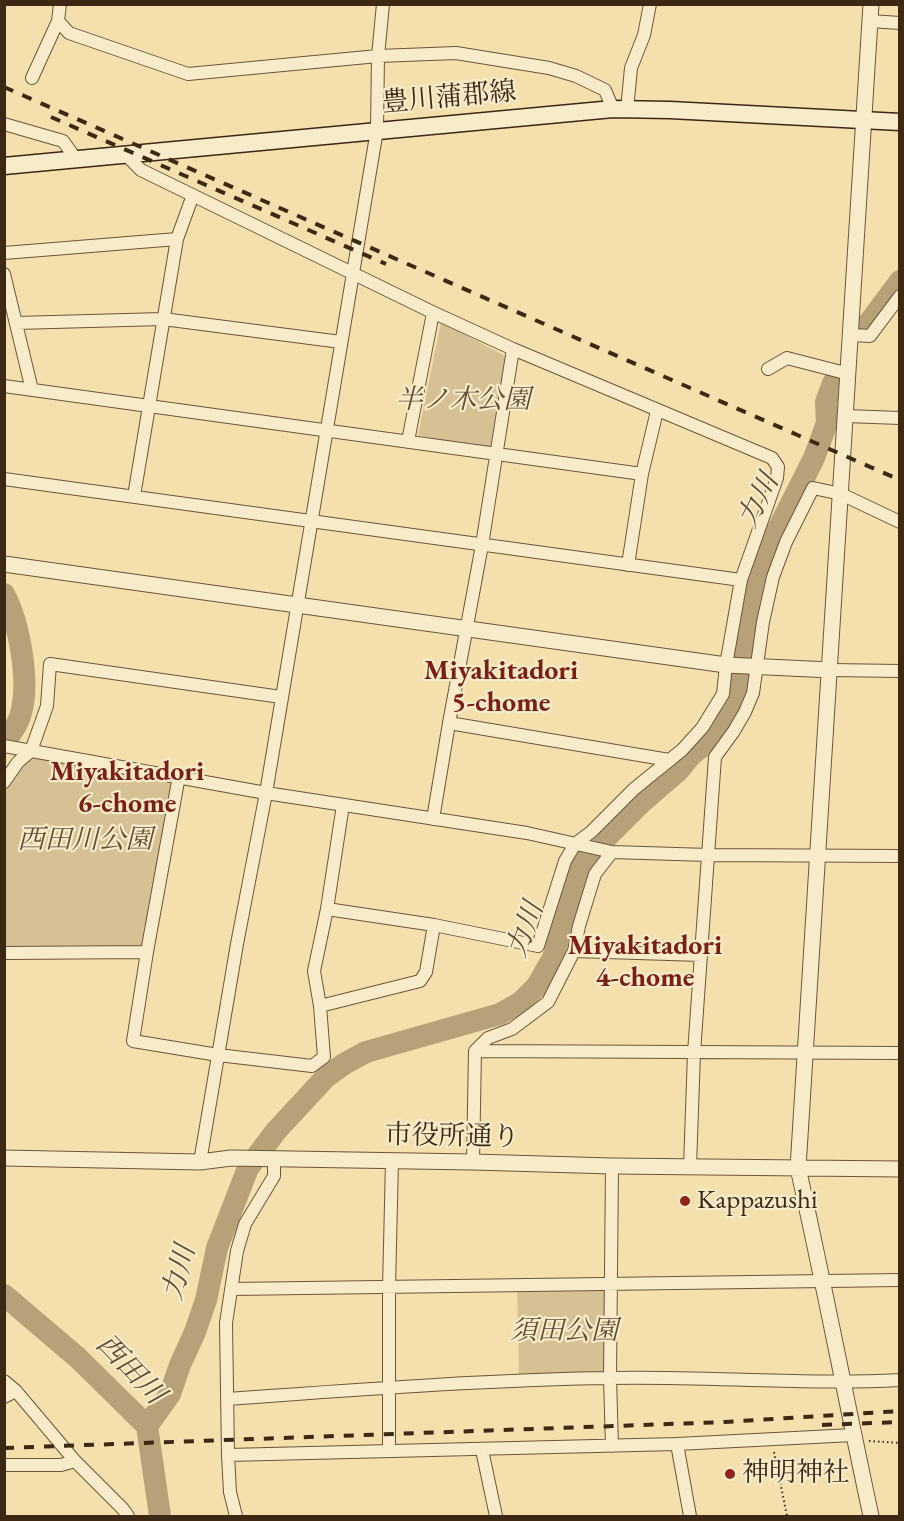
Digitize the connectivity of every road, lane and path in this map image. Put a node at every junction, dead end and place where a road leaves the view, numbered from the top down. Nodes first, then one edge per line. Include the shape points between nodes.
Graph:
1 (60, 4) edge
2 (383, 4) edge
3 (650, 4) edge
4 (871, 4) edge
5 (58, 21) junction
6 (870, 21) junction
7 (900, 23) edge
8 (378, 56) junction
9 (33, 78) dead end
10 (620, 109) junction
11 (865, 120) junction
12 (900, 122) edge
13 (4, 124) edge
14 (376, 130) junction
15 (126, 155) junction
16 (76, 159) junction
17 (4, 166) edge
18 (193, 195) junction
19 (177, 239) junction
20 (4, 253) edge
21 (354, 273) junction
22 (4, 274) edge
23 (900, 296) edge
24 (433, 312) junction
25 (163, 320) junction
26 (16, 323) junction
27 (852, 334) junction
28 (341, 342) junction
29 (513, 349) junction
30 (768, 369) dead end
31 (849, 374) junction
32 (4, 386) edge
33 (32, 390) junction
34 (147, 406) junction
35 (657, 411) junction
36 (846, 416) junction
37 (900, 418) edge
38 (325, 431) junction
39 (408, 441) junction
40 (496, 454) junction
41 (642, 474) junction
42 (4, 479) edge
43 (841, 494) junction
44 (134, 496) junction
45 (312, 522) junction
46 (900, 522) edge
47 (482, 545) junction
48 (4, 564) edge
49 (628, 565) junction
50 (741, 580) junction
51 (298, 604) junction
52 (466, 628) junction
53 (726, 665) junction
54 (755, 667) junction
55 (830, 670) junction
56 (900, 671) edge
57 (281, 697) junction
58 (448, 723) junction
59 (4, 746) edge
60 (27, 750) junction
61 (669, 760) junction
62 (179, 776) junction
63 (4, 782) edge
64 (266, 793) junction
65 (343, 805) junction
66 (433, 819) junction
67 (579, 845) junction
68 (609, 852) junction
69 (708, 855) junction
70 (818, 855) junction
71 (900, 856) edge
72 (327, 909) junction
73 (434, 925) junction
74 (574, 951) junction
75 (4, 952) edge
76 (147, 952) junction
77 (701, 955) junction
78 (320, 1006) junction
79 (476, 1051) junction
80 (694, 1053) junction
81 (806, 1053) junction
82 (900, 1053) edge
83 (218, 1055) junction
84 (4, 1158) edge
85 (274, 1160) junction
86 (392, 1161) junction
87 (200, 1162) junction
88 (472, 1162) junction
89 (612, 1166) junction
90 (690, 1167) junction
91 (798, 1168) junction
92 (900, 1169) edge
93 (900, 1280) edge
94 (824, 1281) junction
95 (610, 1285) junction
96 (389, 1288) junction
97 (231, 1289) junction
98 (610, 1378) junction
99 (900, 1380) edge
100 (4, 1381) edge
101 (843, 1383) junction
102 (388, 1388) junction
103 (16, 1391) junction
104 (4, 1397) edge
105 (227, 1399) junction
106 (853, 1435) junction
107 (771, 1440) junction
108 (900, 1443) edge
109 (677, 1444) junction
110 (612, 1446) junction
111 (482, 1450) junction
112 (389, 1451) junction
113 (228, 1455) junction
114 (75, 1461) junction
115 (4, 1465) edge
116 (128, 1516) edge
117 (236, 1516) edge
118 (496, 1516) edge
119 (690, 1516) edge
120 (787, 1516) edge
121 (871, 1516) edge

1 - 5 street
2 - 8 street
3 - 10 street
4 - 6 street
5 - 8 street via 69,33 188,74
5 - 9 street
6 - 7 street
6 - 11 street
8 - 10 street via 456,53 549,68 605,90
8 - 14 street
10 - 11 main road, 豊川蒲郡線
10 - 14 main road, 豊川蒲郡線
11 - 12 main road, 豊川蒲郡線
11 - 27 street
13 - 16 street via 63,141
14 - 15 main road, 豊川蒲郡線
14 - 21 street
15 - 16 main road, 豊川蒲郡線
15 - 18 street via 141,170
16 - 17 main road, 豊川蒲郡線
18 - 19 street
18 - 21 street
19 - 20 street
19 - 25 street
21 - 24 street
21 - 28 street
22 - 26 street
23 - 27 street via 870,336
24 - 29 street
24 - 39 street
25 - 26 street
25 - 28 street
25 - 34 street
26 - 33 street
27 - 31 street
28 - 38 street
29 - 35 street
29 - 40 street
30 - 31 street via 787,358
31 - 36 street
32 - 33 street
33 - 34 street
34 - 38 street
34 - 44 street
35 - 41 street
35 - 50 street via 772,458 778,467
36 - 37 street
36 - 43 street
38 - 39 street
38 - 45 street
39 - 40 street
40 - 41 street
40 - 47 street
41 - 49 street
42 - 44 street
43 - 46 street
43 - 54 street via 813,488 786,542 773,577
43 - 55 street
44 - 45 street
45 - 47 street
45 - 51 street
47 - 49 street
47 - 52 street
48 - 51 street
49 - 50 street
50 - 53 street
51 - 52 street
51 - 57 street
52 - 53 street
52 - 58 street
53 - 54 street
53 - 61 street via 723,694 702,728
54 - 55 street
54 - 69 street via 753,693 745,712 715,757
55 - 56 street
55 - 70 street
57 - 60 street via 50,664 47,706
57 - 64 street
58 - 61 street
58 - 66 street
59 - 60 street
60 - 62 street
60 - 63 street
61 - 67 street
62 - 64 street
62 - 76 street
64 - 65 street
64 - 83 street
65 - 66 street
65 - 72 street
66 - 67 street
67 - 68 street
67 - 73 street via 565,861 538,946
68 - 69 street
68 - 74 street via 595,874
69 - 70 street
69 - 77 street
70 - 71 street
70 - 81 street
72 - 73 street
72 - 78 street via 314,971
73 - 78 street via 426,972 420,981
74 - 77 street
74 - 79 street via 548,1002 512,1029 488,1038
75 - 76 street
76 - 83 street via 133,1041
77 - 80 street
78 - 83 street via 324,1057 312,1066
79 - 80 street
79 - 88 street
80 - 81 street
80 - 90 street
81 - 82 street
81 - 91 street
83 - 87 street
84 - 87 street, 市役所通り
85 - 86 street, 市役所通り
85 - 87 street, 市役所通り via 231,1158
85 - 97 street via 274,1176 245,1224
86 - 88 street, 市役所通り
86 - 96 street
88 - 89 street, 市役所通り
89 - 90 street, 市役所通り
89 - 95 street
90 - 91 street, 市役所通り
91 - 92 street, 市役所通り
91 - 94 street
93 - 94 street
94 - 95 street
94 - 101 street
95 - 96 street
95 - 98 street
96 - 97 street
96 - 102 street
97 - 105 street via 226,1323
98 - 101 street
98 - 102 street
98 - 110 street
99 - 101 street
100 - 103 street
101 - 106 street
102 - 105 street
102 - 112 street
103 - 104 street
103 - 114 street
105 - 113 street
106 - 107 street
106 - 108 path via 867,1441
106 - 121 street
107 - 109 street
107 - 120 path
109 - 110 street
109 - 119 street
110 - 111 street
111 - 112 street
111 - 118 street
112 - 113 street
113 - 117 street
114 - 115 street
114 - 116 street

